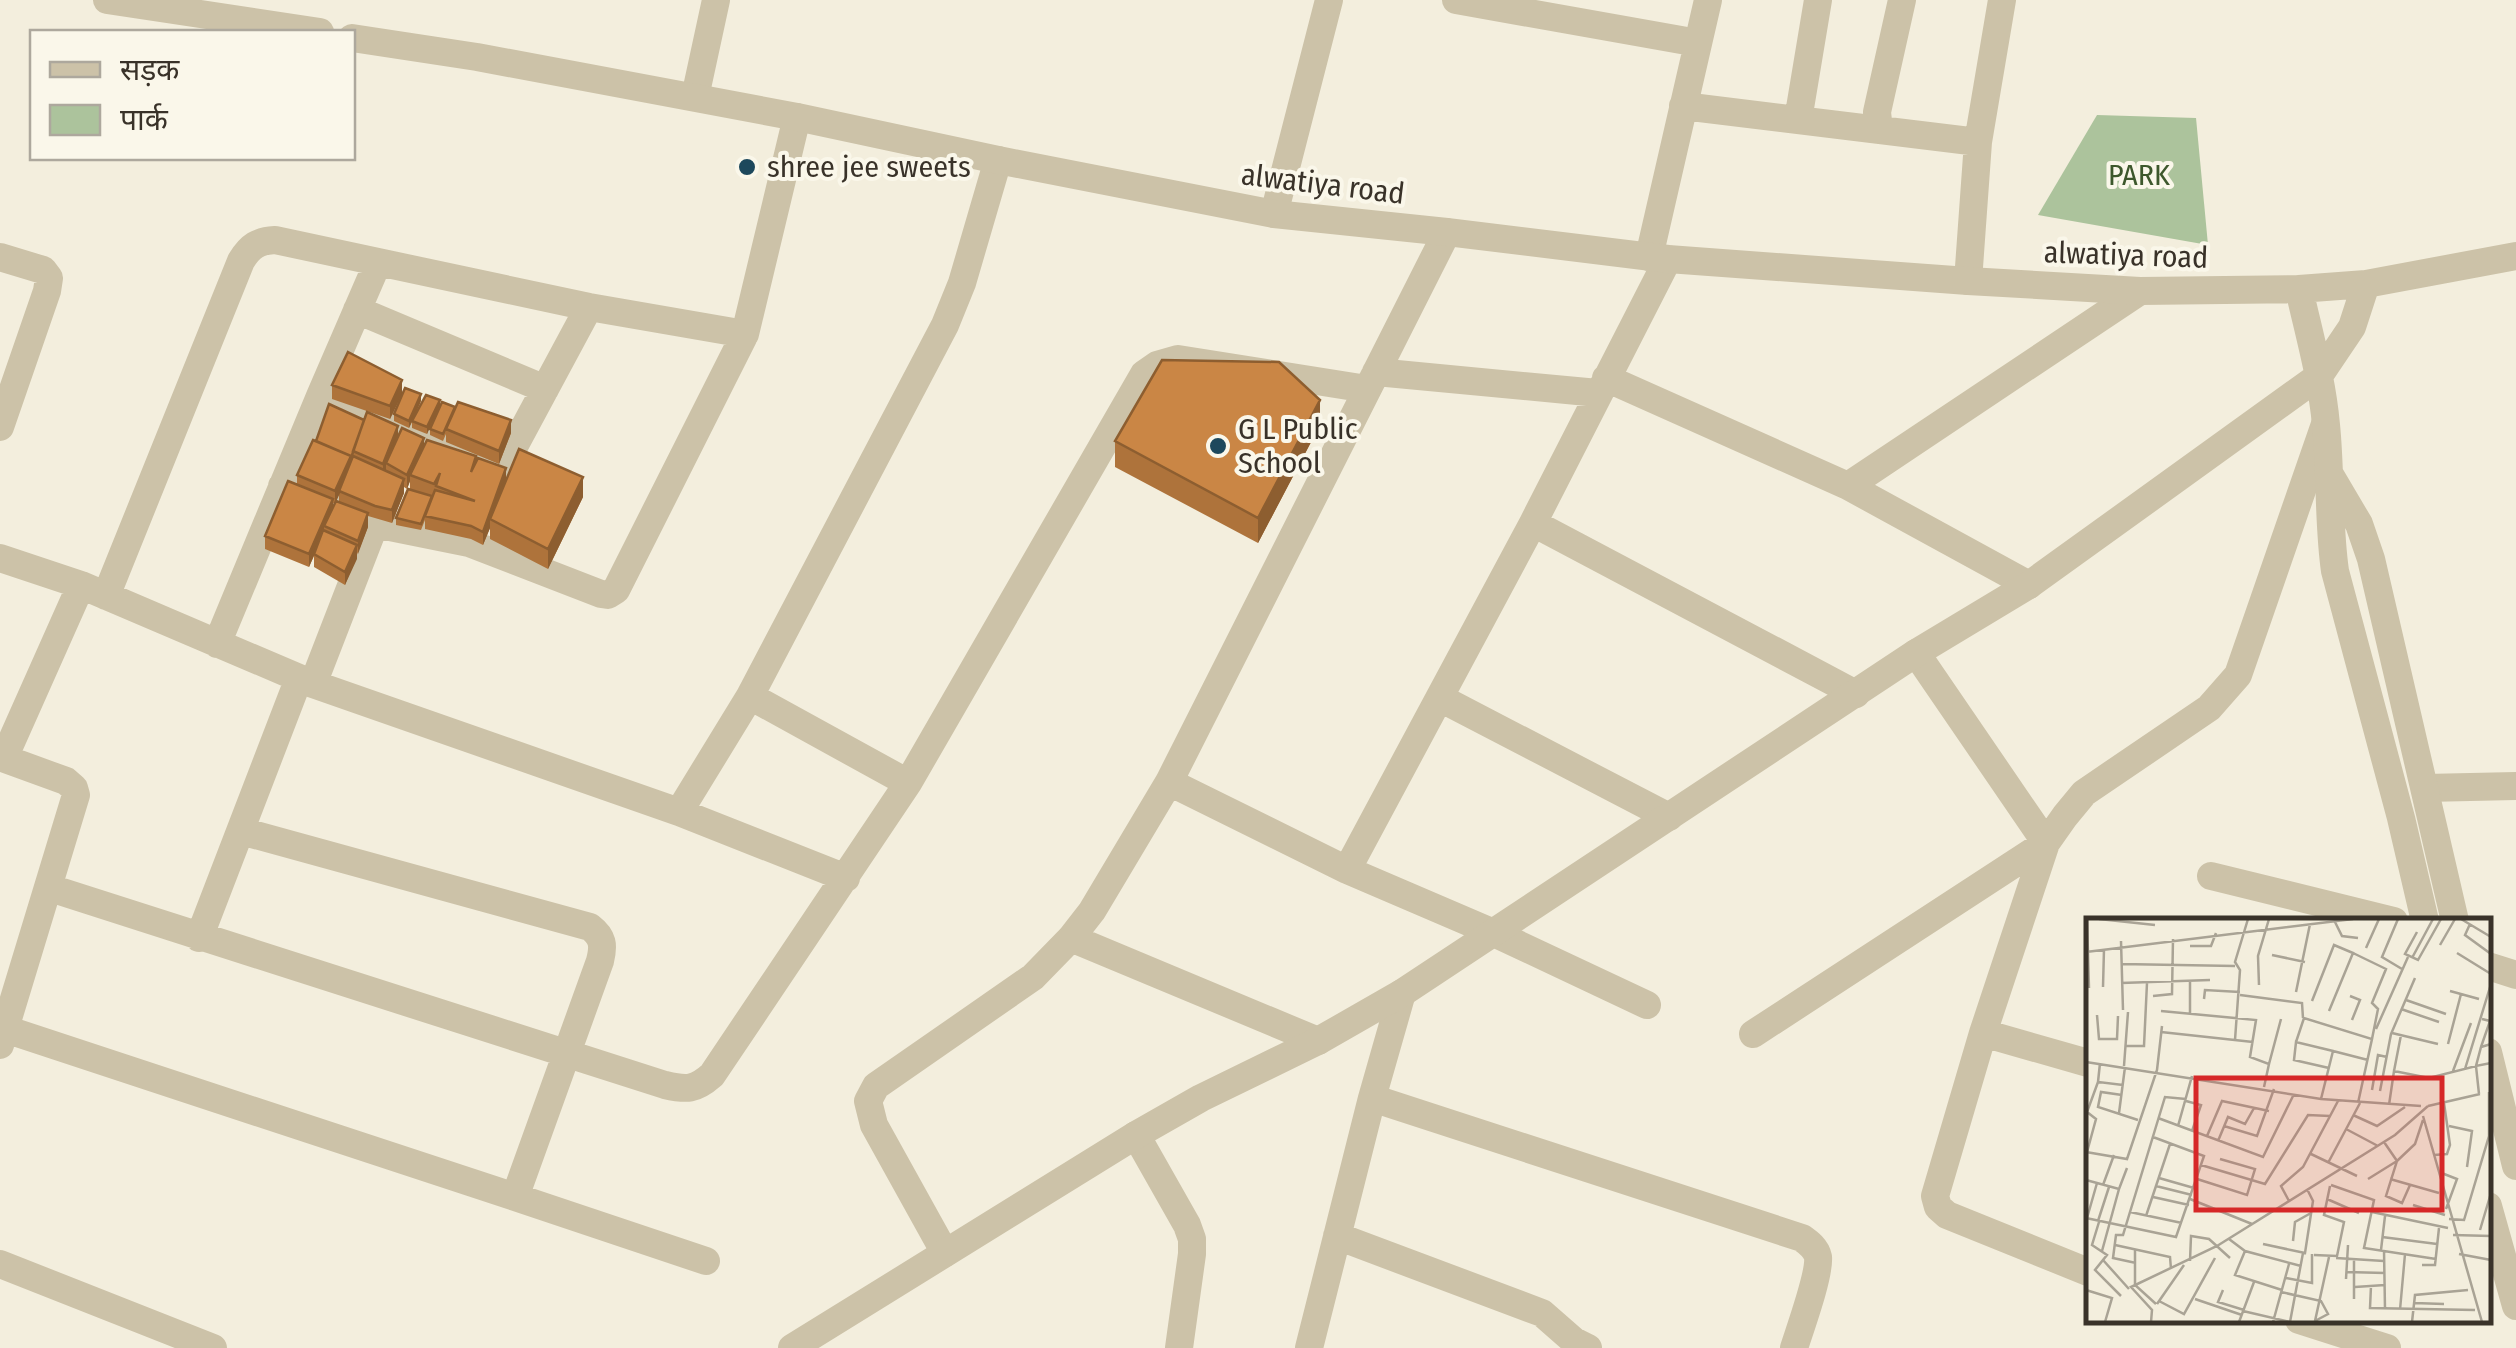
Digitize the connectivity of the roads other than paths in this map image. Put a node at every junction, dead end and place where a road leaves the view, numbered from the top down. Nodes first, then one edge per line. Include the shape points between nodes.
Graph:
1 (107, 0) edge
2 (716, 0) edge
3 (1329, 0) edge
4 (1456, 0) edge
5 (1708, 0) edge
6 (1818, 0) edge
7 (1902, 0) edge
8 (2002, 0) edge
9 (307, 30) edge
10 (355, 38) edge
11 (1698, 43) junction
12 (696, 98) junction
13 (1683, 106) junction
14 (797, 117) junction
15 (1798, 120) junction
16 (1878, 130) junction
17 (1978, 142) junction
18 (998, 160) junction
19 (1274, 214) junction
20 (1447, 232) junction
21 (2516, 256) edge
22 (0, 257) edge
23 (1659, 258) junction
24 (378, 262) junction
25 (1968, 281) junction
26 (2366, 284) junction
27 (2299, 289) junction
28 (2140, 291) junction
29 (589, 306) junction
30 (358, 310) junction
31 (744, 334) junction
32 (2319, 376) junction
33 (1372, 380) junction
34 (1602, 386) junction
35 (545, 388) junction
36 (320, 396) junction
37 (2326, 422) junction
38 (0, 426) edge
39 (2329, 474) junction
40 (282, 486) junction
41 (1848, 486) junction
42 (1533, 523) junction
43 (375, 524) junction
44 (0, 558) edge
45 (2029, 585) junction
46 (93, 590) junction
47 (217, 644) junction
48 (1916, 653) junction
49 (306, 681) junction
50 (1856, 694) junction
51 (750, 696) junction
52 (1440, 698) junction
53 (2, 757) edge
54 (1169, 782) junction
55 (908, 784) junction
56 (2516, 786) edge
57 (2425, 788) junction
58 (680, 812) junction
59 (1668, 817) junction
60 (240, 831) junction
61 (2046, 844) junction
62 (1347, 870) junction
63 (2211, 876) dead end
64 (846, 878) junction
65 (50, 888) junction
66 (2386, 918) edge
67 (2425, 918) edge
68 (2455, 918) edge
69 (1494, 933) junction
70 (199, 938) junction
71 (1071, 938) junction
72 (2491, 967) edge
73 (2516, 975) edge
74 (1402, 993) junction
75 (1647, 1005) dead end
76 (1983, 1033) junction
77 (1754, 1034) dead end
78 (3, 1038) edge
79 (1318, 1041) junction
80 (566, 1054) junction
81 (2086, 1062) edge
82 (2491, 1064) edge
83 (1372, 1098) junction
84 (1136, 1135) junction
85 (2516, 1166) edge
86 (515, 1197) junction
87 (2491, 1224) edge
88 (1337, 1236) junction
89 (945, 1253) junction
90 (706, 1261) dead end
91 (0, 1264) edge
92 (2498, 1266) edge
93 (2086, 1271) edge
94 (2516, 1306) edge
95 (2308, 1323) edge
96 (212, 1348) edge
97 (792, 1348) edge
98 (1179, 1348) edge
99 (1308, 1348) edge
100 (1588, 1348) edge
101 (1794, 1348) edge
102 (2387, 1348) edge

1 - 9 street
2 - 12 street
3 - 19 street
4 - 11 street
5 - 11 street
6 - 15 street
7 - 16 street
8 - 17 street
10 - 12 street, alwatiya road
11 - 13 street
12 - 14 street, alwatiya road
13 - 15 street
13 - 23 street
14 - 18 street, alwatiya road
14 - 31 street
15 - 16 street
16 - 17 street
17 - 25 street
18 - 19 street, alwatiya road
18 - 51 street via 945,325
19 - 20 street, alwatiya road
20 - 23 street, alwatiya road
20 - 33 street
21 - 26 street, alwatiya road
22 - 38 street via 49,278
23 - 25 street, alwatiya road
23 - 34 street
24 - 29 street
24 - 30 street
24 - 46 street via 276,240 249,247
25 - 28 street, alwatiya road
26 - 27 street, alwatiya road
26 - 32 street via 2352,327
27 - 28 street, alwatiya road
27 - 32 street
28 - 41 street
29 - 31 street
29 - 35 street
30 - 35 street
30 - 36 street
31 - 43 street via 608,595 469,543
32 - 37 street
32 - 45 street
33 - 34 street
33 - 54 street
33 - 55 street via 1178,359 1144,374
34 - 41 street
34 - 42 street
35 - 36 street via 502,469
36 - 40 street
37 - 39 street
37 - 61 street via 2238,675 2209,708 2084,793
39 - 57 street via 2371,559
39 - 67 street via 2336,571
40 - 43 street
40 - 47 street
41 - 45 street
42 - 50 street
42 - 52 street
43 - 49 street
44 - 46 street
45 - 48 street
46 - 47 street
46 - 53 street
47 - 49 street
48 - 50 street
48 - 61 street
49 - 58 street
49 - 60 street
50 - 59 street
51 - 55 street
51 - 58 street
52 - 59 street
52 - 62 street
53 - 65 street via 74,788
54 - 62 street
54 - 71 street
55 - 64 street
56 - 57 street
57 - 68 street
58 - 64 street
59 - 69 street
60 - 70 street
60 - 80 street via 590,928 603,948
61 - 76 street
61 - 77 street
62 - 69 street
63 - 66 street
64 - 80 street via 699,1087 665,1085
65 - 70 street
65 - 78 street
69 - 74 street
69 - 75 street
70 - 80 street
71 - 79 street
71 - 89 street via 1033,977 876,1086 868,1101 874,1125
72 - 73 street
74 - 79 street
74 - 83 street
76 - 81 street
76 - 93 street via 1935,1196 1938,1207
78 - 86 street
79 - 84 street
80 - 86 street
82 - 85 street
83 - 88 street
83 - 101 street via 1802,1238 1818,1258
84 - 89 street
84 - 98 street via 1192,1239
86 - 90 street
87 - 92 street
88 - 99 street
88 - 100 street via 1542,1313
89 - 97 street
91 - 96 street
92 - 94 street
95 - 102 street

